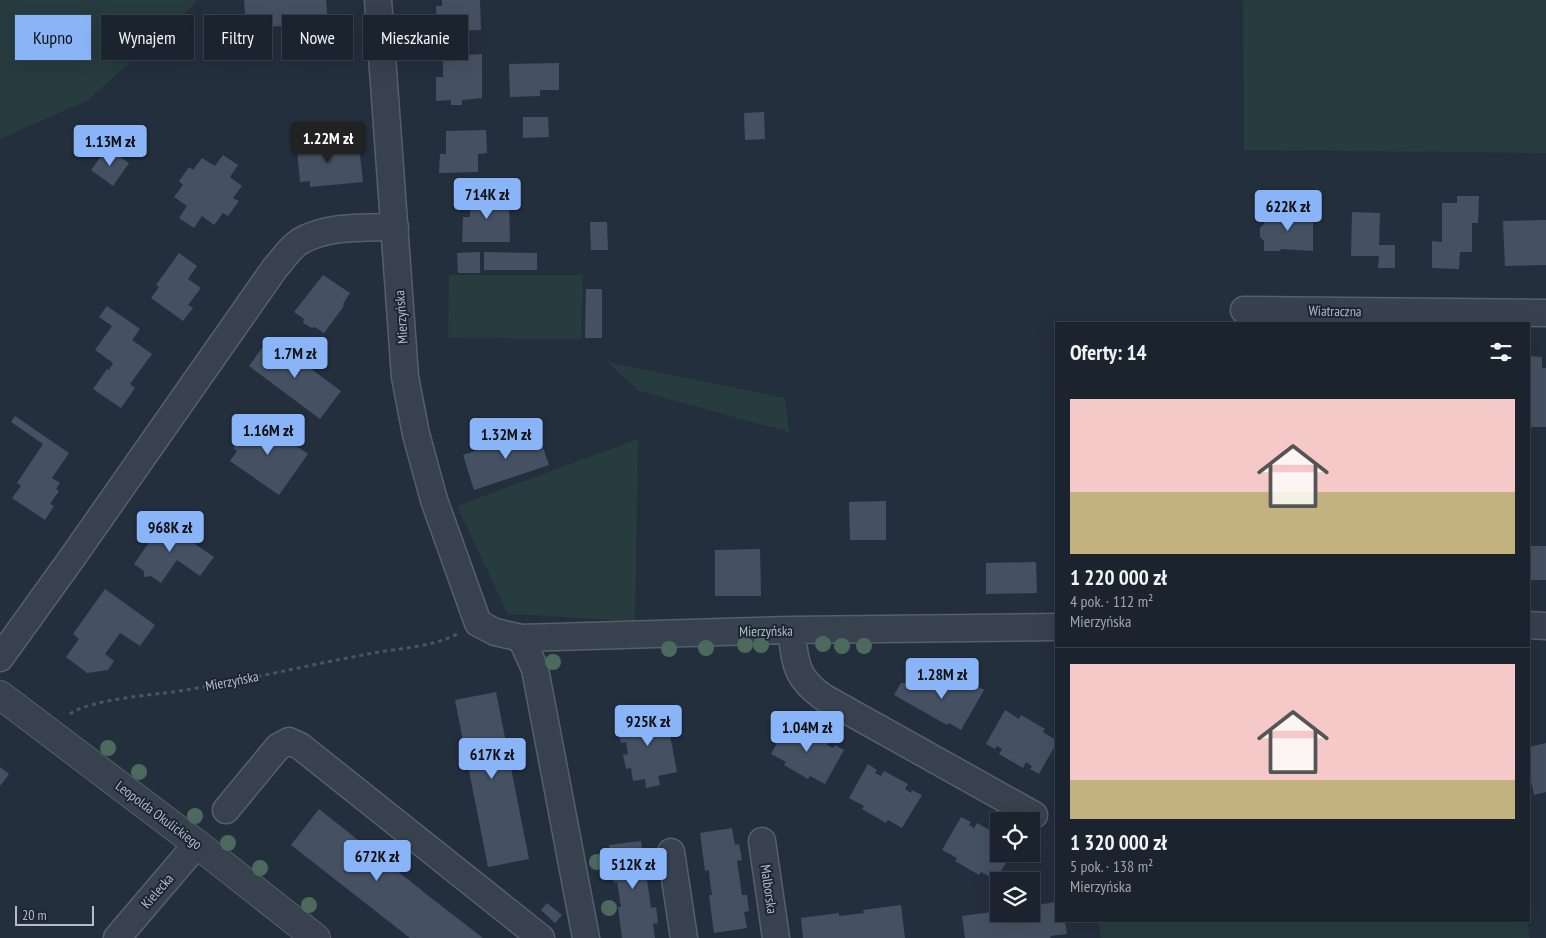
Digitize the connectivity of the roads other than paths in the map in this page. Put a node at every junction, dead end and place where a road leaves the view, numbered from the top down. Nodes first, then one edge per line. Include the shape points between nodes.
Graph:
1 (378, 0) edge
2 (395, 227) junction
3 (1244, 310) dead end
4 (1546, 313) edge
5 (1530, 625) edge
6 (1546, 626) edge
7 (1055, 627) edge
8 (791, 630) junction
9 (521, 638) junction
10 (0, 658) edge
11 (0, 695) edge
12 (226, 810) dead end
13 (1030, 812) edge
14 (762, 840) dead end
15 (198, 844) junction
16 (671, 852) dead end
17 (116, 938) edge
18 (316, 938) edge
19 (542, 938) edge
20 (586, 938) edge
21 (684, 938) edge
22 (776, 938) edge

1 - 2 street, Mierzyńska
2 - 9 street, Mierzyńska via 405,377 434,500 478,623 495,632
2 - 10 street via 322,233 298,243 275,268
3 - 4 street, Wiatraczna
5 - 6 street
7 - 8 street, Mierzyńska
8 - 9 street, Mierzyńska
8 - 13 street via 796,661 803,680 812,689
9 - 20 street via 535,669
11 - 15 street, Leopolda Okulickiego
12 - 19 street via 278,747 289,741 308,752
14 - 22 street, Malborska
15 - 17 street, Kielecka
15 - 18 street, Leopolda Okulickiego
16 - 21 street

